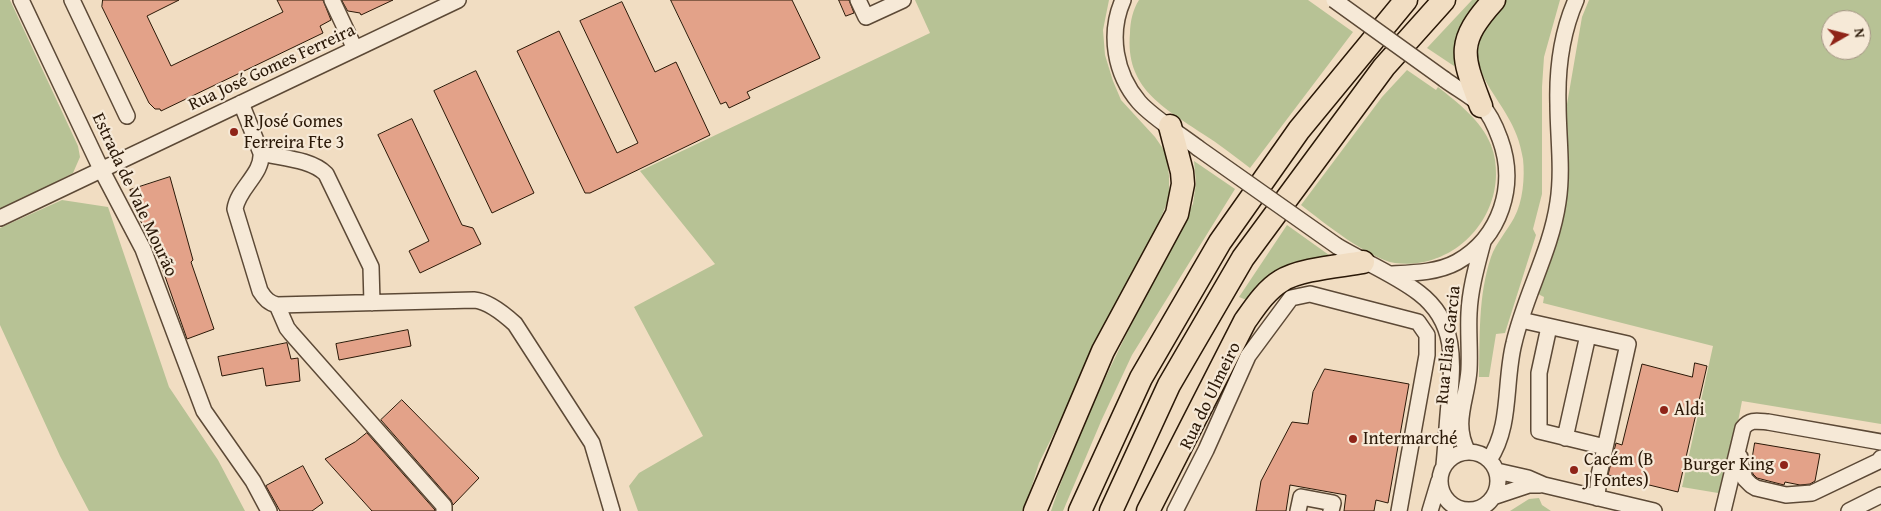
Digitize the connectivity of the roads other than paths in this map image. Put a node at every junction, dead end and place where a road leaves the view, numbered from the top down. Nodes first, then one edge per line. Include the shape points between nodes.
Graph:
1 (21, 0) edge
2 (72, 0) edge
3 (332, 0) edge
4 (458, 0) edge
5 (858, 0) edge
6 (902, 0) edge
7 (1123, 0) edge
8 (1334, 0) edge
9 (1406, 0) edge
10 (1444, 0) edge
11 (1494, 0) edge
12 (1576, 0) edge
13 (355, 49) junction
14 (241, 103) junction
15 (1482, 106) junction
16 (127, 116) dead end
17 (1170, 126) junction
18 (261, 153) junction
19 (100, 169) junction
20 (0, 218) edge
21 (1483, 242) junction
22 (1364, 262) junction
23 (1390, 274) junction
24 (372, 303) junction
25 (277, 305) junction
26 (1521, 320) junction
27 (1549, 327) junction
28 (1588, 335) junction
29 (1565, 438) junction
30 (1881, 442) edge
31 (1605, 447) junction
32 (1739, 450) junction
33 (1468, 452) junction
34 (1881, 458) edge
35 (1493, 466) junction
36 (1442, 472) junction
37 (1544, 485) junction
38 (1881, 495) edge
39 (1493, 497) junction
40 (1597, 498) junction
41 (1459, 510) edge
42 (269, 511) edge
43 (444, 511) edge
44 (612, 511) edge
45 (1035, 511) edge
46 (1080, 511) edge
47 (1111, 511) edge
48 (1148, 511) edge
49 (1175, 511) edge
50 (1298, 511) edge
51 (1331, 511) edge
52 (1399, 511) edge
53 (1430, 511) edge
54 (1654, 511) edge
55 (1724, 511) edge
56 (1849, 511) edge

1 - 19 street, Estrada de Vale Mourão
2 - 16 street
3 - 13 street
4 - 13 street, Rua José Gomes Ferreira
5 - 6 street via 866,17
7 - 17 street, Rua Elias Garcia via 1114,39 1122,74 1139,103
8 - 15 street, Rua Elias Garcia, bridge
9 - 46 highway via 1299,130 1220,242 1141,378
10 - 47 highway via 1384,67 1242,258 1169,385
11 - 15 highway via 1472,27 1466,49 1468,71
12 - 26 street via 1565,33 1559,75 1560,170 1556,215
13 - 14 street, Rua José Gomes Ferreira
14 - 18 street
14 - 19 street, Rua José Gomes Ferreira
15 - 21 street, Rua Elias Garcia via 1497,130 1507,168 1502,207
17 - 22 street, Rua Elias Garcia, bridge
17 - 45 highway via 1180,158 1183,184 1177,214 1103,352
18 - 24 street via 309,163 326,174 371,267
18 - 25 street via 259,166 236,200 235,209 260,291 264,298
19 - 20 street, Rua José Gomes Ferreira
19 - 42 street, Estrada de Vale Mourão via 143,249 204,411 253,481
21 - 23 street, Rua Elias Garcia via 1455,263 1424,272
21 - 33 street, Rua Elias Garcia via 1471,291 1469,369 1460,419 1460,431
22 - 23 street, Rua Elias Garcia
22 - 48 highway via 1290,276 1260,300 1245,321
23 - 36 street, Rua Elias Garcia via 1430,303 1446,328 1451,343
24 - 25 street
24 - 44 street via 480,301 507,317 592,443
25 - 43 street via 291,334 444,506
26 - 27 street
26 - 35 street via 1513,344 1501,438
27 - 28 street
27 - 29 street via 1539,374 1539,431
28 - 29 street
28 - 31 street via 1628,344
29 - 31 street
30 - 32 street via 1753,421 1744,428
31 - 40 street
32 - 34 street via 1745,479 1751,485 1786,495 1812,493
32 - 55 street
33 - 35 street via 1476,452
33 - 36 street via 1451,458
35 - 37 street
35 - 39 street via 1498,481
36 - 41 street via 1441,489 1445,498
36 - 53 street, Rua Elias Garcia
37 - 39 street via 1529,485
37 - 40 street
38 - 56 street
39 - 41 street via 1478,509
40 - 54 street
49 - 52 street, Rua do Ulmeiro via 1248,356 1291,298 1310,294 1418,322 1427,335 1427,355
50 - 51 street via 1301,497 1333,503

